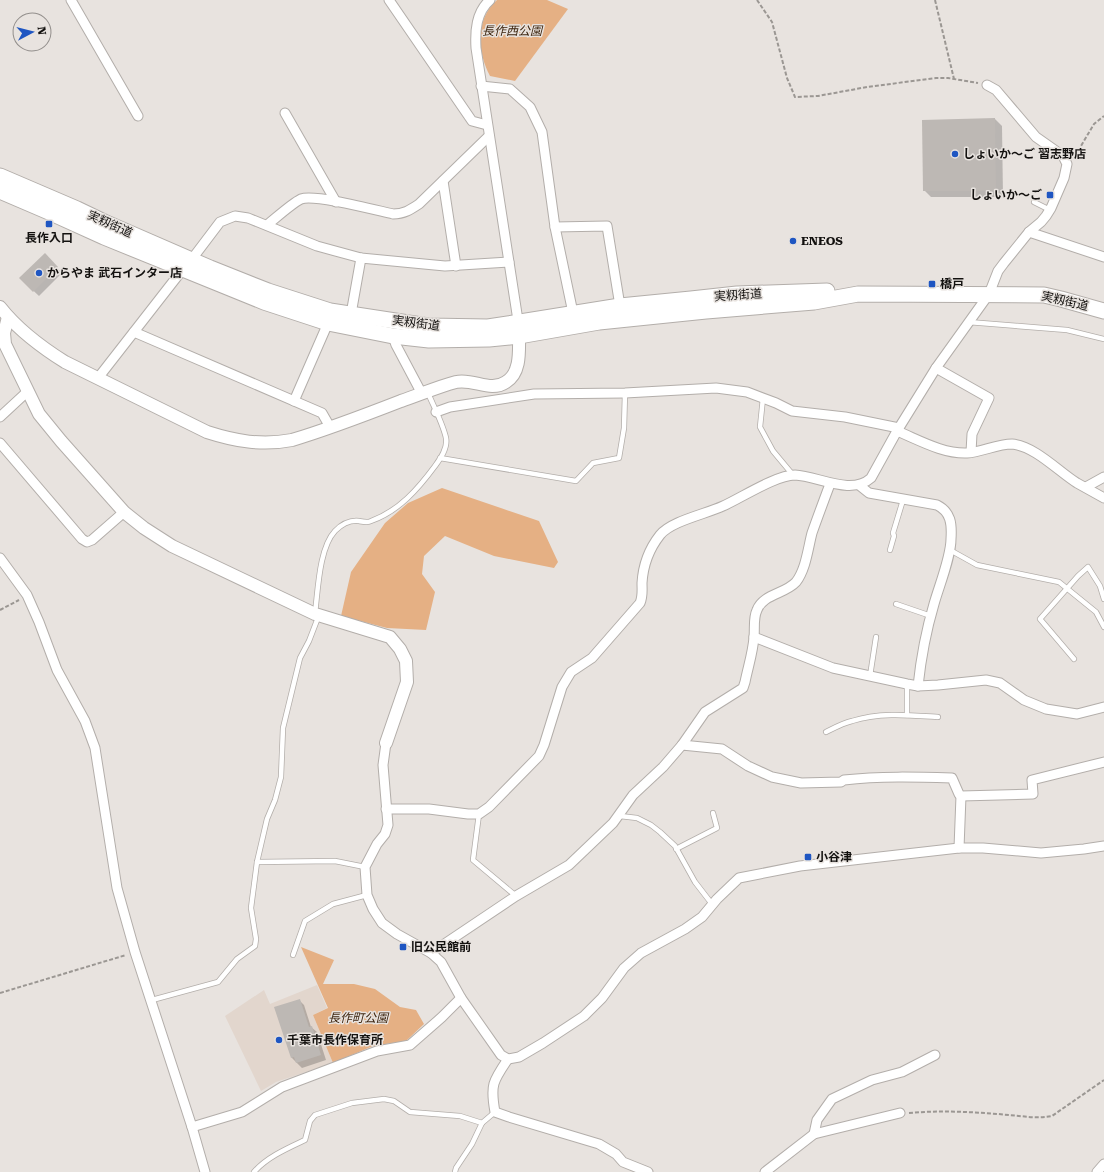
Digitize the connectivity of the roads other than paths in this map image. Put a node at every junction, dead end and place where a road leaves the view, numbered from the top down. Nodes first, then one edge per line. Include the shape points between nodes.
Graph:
1 (72, 0) edge
2 (389, 0) edge
3 (490, 0) edge
4 (987, 85) road end
5 (481, 86) junction
6 (285, 113) dead end
7 (138, 116) dead end
8 (487, 125) junction
9 (489, 136) junction
10 (0, 176) edge
11 (443, 181) junction
12 (0, 191) edge
13 (336, 202) junction
14 (1034, 202) dead end
15 (1050, 210) junction
16 (266, 225) junction
17 (555, 226) junction
18 (1029, 232) junction
19 (1104, 257) edge
20 (361, 258) junction
21 (509, 262) junction
22 (188, 264) junction
23 (456, 266) junction
24 (858, 294) junction
25 (989, 294) junction
26 (620, 306) junction
27 (0, 307) edge
28 (1104, 311) edge
29 (573, 313) junction
30 (350, 314) junction
31 (8, 317) junction
32 (968, 322) junction
33 (328, 323) junction
34 (519, 329) junction
35 (134, 332) junction
36 (2, 333) edge
37 (393, 336) junction
38 (1104, 338) edge
39 (936, 368) junction
40 (98, 378) junction
41 (28, 391) junction
42 (425, 392) junction
43 (625, 393) junction
44 (763, 398) junction
45 (294, 401) junction
46 (436, 412) junction
47 (0, 417) edge
48 (330, 427) junction
49 (898, 430) junction
50 (0, 443) edge
51 (971, 452) junction
52 (440, 458) junction
53 (794, 475) junction
54 (1104, 477) edge
55 (830, 484) junction
56 (859, 485) junction
57 (1086, 488) junction
58 (1104, 498) edge
59 (903, 500) junction
60 (124, 512) junction
61 (890, 550) dead end
62 (950, 550) junction
63 (0, 558) edge
64 (1067, 588) junction
65 (1104, 599) edge
66 (896, 604) dead end
67 (317, 614) junction
68 (931, 616) junction
69 (1104, 627) edge
70 (876, 636) dead end
71 (754, 637) junction
72 (1074, 659) dead end
73 (870, 677) junction
74 (907, 684) junction
75 (918, 686) junction
76 (1104, 707) edge
77 (907, 715) junction
78 (938, 717) dead end
79 (826, 732) dead end
80 (386, 744) joint
81 (682, 745) junction
82 (1104, 762) edge
83 (961, 796) junction
84 (386, 809) junction
85 (713, 813) dead end
86 (479, 814) junction
87 (620, 816) junction
88 (1104, 846) edge
89 (959, 848) junction
90 (676, 849) junction
91 (258, 862) junction
92 (365, 867) junction
93 (366, 895) junction
94 (516, 896) junction
95 (712, 904) junction
96 (431, 953) junction
97 (293, 955) dead end
98 (461, 998) junction
99 (152, 1000) junction
100 (935, 1055) dead end
101 (508, 1059) junction
102 (495, 1112) junction
103 (900, 1113) road end
104 (482, 1123) junction
105 (192, 1127) junction
106 (814, 1134) junction
107 (1104, 1164) edge
108 (205, 1172) edge
109 (254, 1172) edge
110 (455, 1172) edge
111 (648, 1172) edge
112 (766, 1172) edge
113 (1097, 1172) edge

1 - 7 street
2 - 8 street via 472,122
3 - 5 street via 476,23
4 - 15 street via 996,90 1036,137 1062,156 1067,164 1064,178
5 - 8 street
5 - 17 street via 510,89 530,107 542,132
6 - 13 street
8 - 9 street
9 - 11 street
9 - 21 street
10 - 22 main road, 実籾街道 via 77,209
11 - 13 street via 419,204 401,214
11 - 23 street
12 - 22 main road, 実籾街道 via 104,238
13 - 16 street via 310,197 301,200
14 - 15 lane
15 - 18 street
16 - 20 street via 317,246
16 - 22 street via 235,216 220,222
17 - 26 street via 606,226
17 - 29 street
18 - 19 street
18 - 25 street via 998,271
20 - 23 street
20 - 30 street
21 - 23 street
21 - 34 street
22 - 30 main road, 実籾街道 via 210,268 268,291 330,311
22 - 33 main road, 実籾街道 via 264,302
22 - 35 street
24 - 25 main road, 実籾街道
24 - 26 main road, 実籾街道 via 839,291 737,294
24 - 34 main road, 実籾街道 via 814,302
25 - 28 main road, 実籾街道 via 1044,295
25 - 32 street
26 - 29 main road, 実籾街道
27 - 31 street
29 - 34 main road, 実籾街道
30 - 34 main road, 実籾街道 via 435,327
31 - 36 street
31 - 40 street via 48,352
32 - 38 lane via 1067,330
32 - 39 street
33 - 37 main road, 実籾街道
33 - 45 street
34 - 37 main road, 実籾街道 via 490,340 429,340
34 - 42 street via 517,365 510,379 490,386 458,382
35 - 40 street
35 - 45 street
36 - 41 street
37 - 42 street
39 - 49 street
39 - 51 street via 989,398 972,434
40 - 48 street via 207,432 234,440 282,442
41 - 47 street
41 - 60 street via 39,414
42 - 46 lane
42 - 48 street
43 - 44 street via 716,388 742,390
43 - 46 street via 534,394 450,407
43 - 52 lane via 624,428 619,458 593,464 576,481
44 - 49 street via 792,411 845,417
44 - 53 lane via 760,427 772,452
45 - 48 street via 322,413
46 - 52 lane via 447,440
49 - 51 street via 936,447
49 - 56 street via 871,478
50 - 60 street via 87,542
51 - 57 street via 1012,444 1022,447 1037,453
52 - 67 lane via 423,483 384,516 369,522 354,521 344,524 334,532 327,544 323,560
53 - 55 street
53 - 86 street via 773,481 722,507 674,525 661,534 646,559 642,582 643,597 640,603 592,658 571,672 562,687 539,756
54 - 57 street
55 - 56 street
55 - 71 street via 799,577 783,591 762,601 754,621
56 - 59 street via 869,494
57 - 58 street
59 - 61 lane
59 - 62 street via 936,505 944,509 950,524
60 - 67 street via 172,546
62 - 64 lane via 977,565 1059,582
62 - 68 street
63 - 99 street via 27,595 57,670 85,721 95,748 117,888
64 - 65 lane via 1088,567 1100,586
64 - 69 lane via 1096,612
64 - 72 lane via 1040,619
66 - 68 lane
67 - 80 street via 390,637 400,649 406,661 407,682
67 - 91 lane via 309,641 300,658 283,728 281,777 266,819
68 - 75 street
70 - 73 lane
71 - 73 street via 833,668
71 - 81 street via 742,688 705,712
73 - 74 street
74 - 75 street
74 - 77 lane
75 - 76 street via 986,680 1000,683 1024,700 1046,709 1077,714
77 - 78 lane
77 - 79 lane via 876,715 851,721
80 - 84 street via 383,765
81 - 83 street via 722,749 772,778 800,783 842,782 868,777 952,778
81 - 87 street via 634,796
82 - 83 street via 1032,780 1033,794
83 - 89 street
84 - 86 street via 429,809
84 - 92 street via 388,825 385,834
85 - 90 lane via 717,828
86 - 94 lane via 473,860
87 - 90 lane via 637,818 651,825
87 - 94 street via 569,865
88 - 89 street via 1041,853
89 - 95 street via 800,866 739,878
90 - 95 lane via 695,882
91 - 92 lane via 335,860
91 - 99 lane via 251,908 255,946 237,959 218,982
92 - 93 street
93 - 96 street via 382,923 396,934
93 - 97 lane via 333,904 305,921
94 - 96 street
95 - 101 street via 702,917 685,929 641,953 624,968 602,998 584,1016 543,1043 518,1057
96 - 98 street via 441,962
98 - 101 street via 501,1056
98 - 105 street via 410,1045 377,1051 282,1087 242,1112
99 - 105 street
100 - 106 street via 902,1072 872,1080 832,1099 817,1120
101 - 102 street via 495,1078
102 - 104 lane
102 - 111 street via 599,1144 616,1154 623,1162
103 - 106 street
104 - 109 lane via 460,1116 410,1112 394,1101 384,1099 352,1103 315,1115 310,1121 305,1140 282,1151
104 - 110 lane
105 - 108 street
106 - 112 street
107 - 113 street

